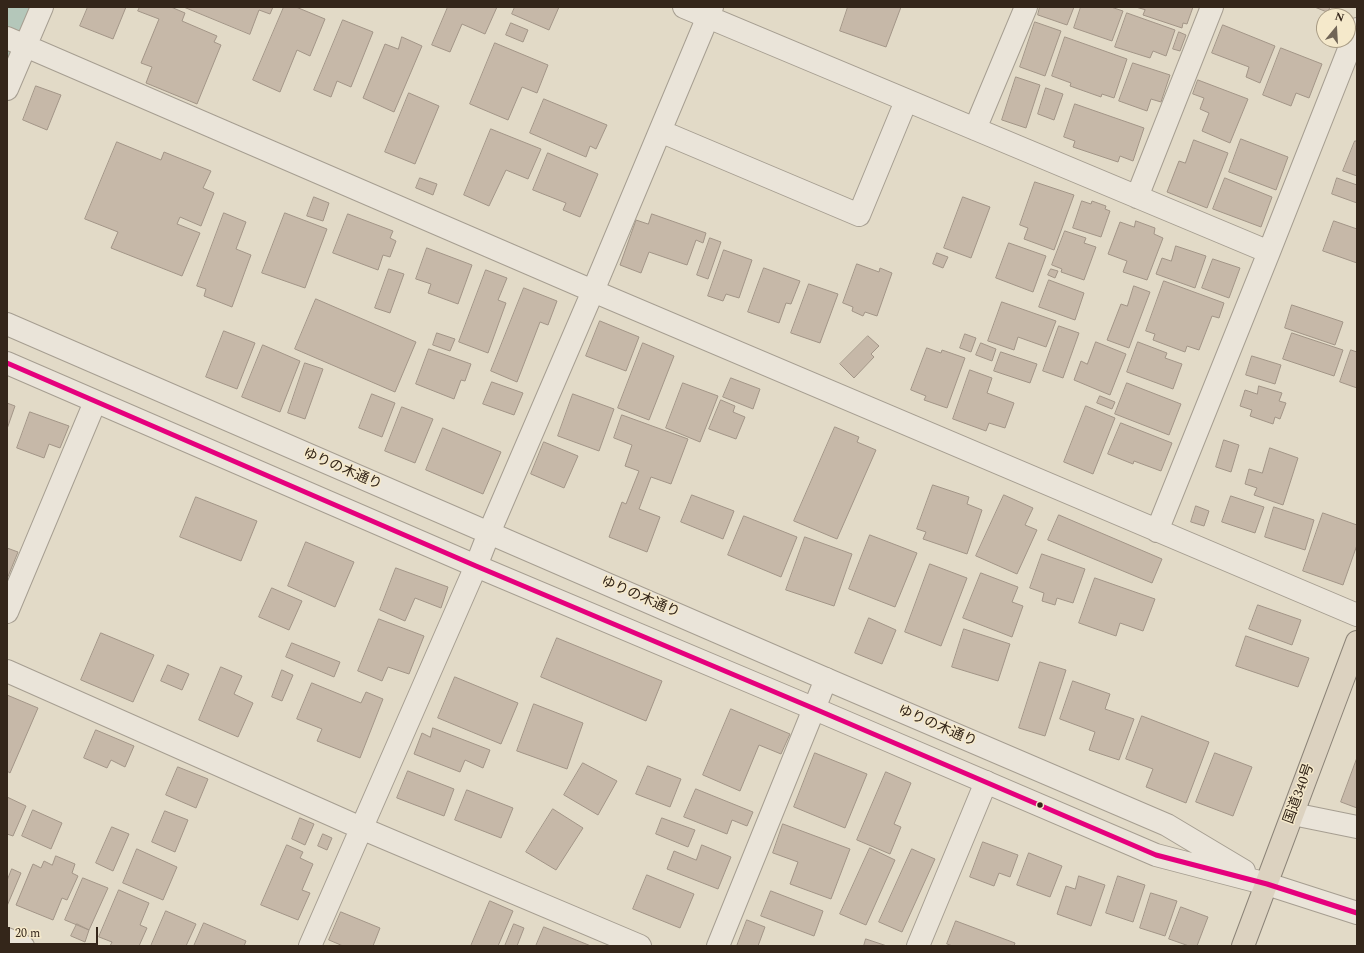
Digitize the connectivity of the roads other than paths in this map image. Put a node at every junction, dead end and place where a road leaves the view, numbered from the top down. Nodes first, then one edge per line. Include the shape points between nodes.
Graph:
1 (42, 7) edge
2 (684, 7) edge
3 (1026, 7) edge
4 (1212, 7) edge
5 (710, 12) edge
6 (1357, 29) edge
7 (16, 42) edge
8 (7, 89) edge
9 (906, 101) junction
10 (975, 129) junction
11 (660, 131) junction
12 (1137, 197) junction
13 (1269, 252) junction
14 (593, 291) junction
15 (7, 324) edge
16 (7, 363) edge
17 (96, 402) junction
18 (1157, 531) junction
19 (489, 533) junction
20 (476, 566) junction
21 (7, 612) edge
22 (1357, 615) edge
23 (1357, 642) edge
24 (7, 671) edge
25 (826, 679) junction
26 (815, 709) junction
27 (986, 782) junction
28 (1293, 814) junction
29 (1357, 827) edge
30 (361, 828) junction
31 (1267, 884) junction
32 (1357, 913) edge
33 (7, 939) edge
34 (23, 946) edge
35 (310, 946) edge
36 (640, 946) edge
37 (718, 946) edge
38 (918, 946) edge
39 (1242, 946) edge

1 - 7 street
2 - 5 street
3 - 10 street
4 - 12 street
5 - 9 street
5 - 11 street
6 - 13 street
7 - 8 street
7 - 14 street
9 - 10 street
9 - 11 street via 859,215
10 - 12 street
11 - 14 street
12 - 13 street
13 - 18 street
14 - 18 street
14 - 19 street
15 - 19 street, ゆりの木通り
16 - 17 street, ゆりの木通り
17 - 20 street, ゆりの木通り
17 - 21 street
18 - 22 street
19 - 20 street
19 - 25 street, ゆりの木通り
20 - 26 street, ゆりの木通り
20 - 30 street
23 - 28 highway, 国道340号
24 - 30 street
25 - 26 street
25 - 31 street, ゆりの木通り via 1167,825
26 - 27 street, ゆりの木通り
26 - 37 street
27 - 31 street, ゆりの木通り via 1156,855
27 - 38 street
28 - 29 street
28 - 31 highway, 国道340号
30 - 35 street
30 - 36 street
31 - 32 street, ゆりの木通り
31 - 39 highway, 国道340号
33 - 34 street

